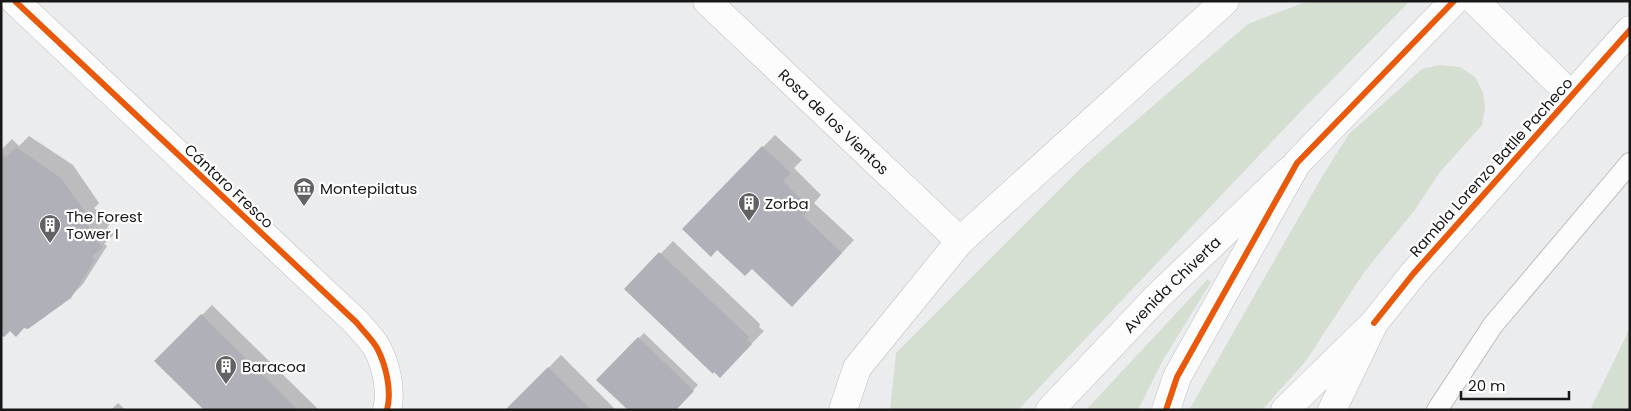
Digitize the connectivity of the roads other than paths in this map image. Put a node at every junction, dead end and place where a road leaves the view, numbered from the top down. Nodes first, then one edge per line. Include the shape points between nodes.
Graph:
1 (15, 1) edge
2 (707, 1) edge
3 (1225, 1) edge
4 (1454, 1) edge
5 (1474, 1) edge
6 (1630, 30) edge
7 (1571, 95) junction
8 (1297, 163) junction
9 (1630, 163) edge
10 (960, 241) junction
11 (1374, 323) junction
12 (388, 410) edge
13 (843, 410) edge
14 (1050, 410) edge
15 (1166, 410) edge
16 (1286, 410) edge
17 (1332, 410) edge
18 (1437, 410) edge

1 - 12 street, Cántaro Fresco via 357,323 377,347 387,373
2 - 10 street, Rosa de los Vientos
3 - 10 street
4 - 8 street
5 - 7 street
6 - 7 street, Rambla Lorenzo Batlle Pacheco
7 - 11 street, Rambla Lorenzo Batlle Pacheco via 1413,274
8 - 14 street, Avenida Chiverta via 1158,296
8 - 15 street via 1177,377
9 - 18 lane via 1492,325
10 - 13 street via 857,368
11 - 16 street
11 - 17 street

